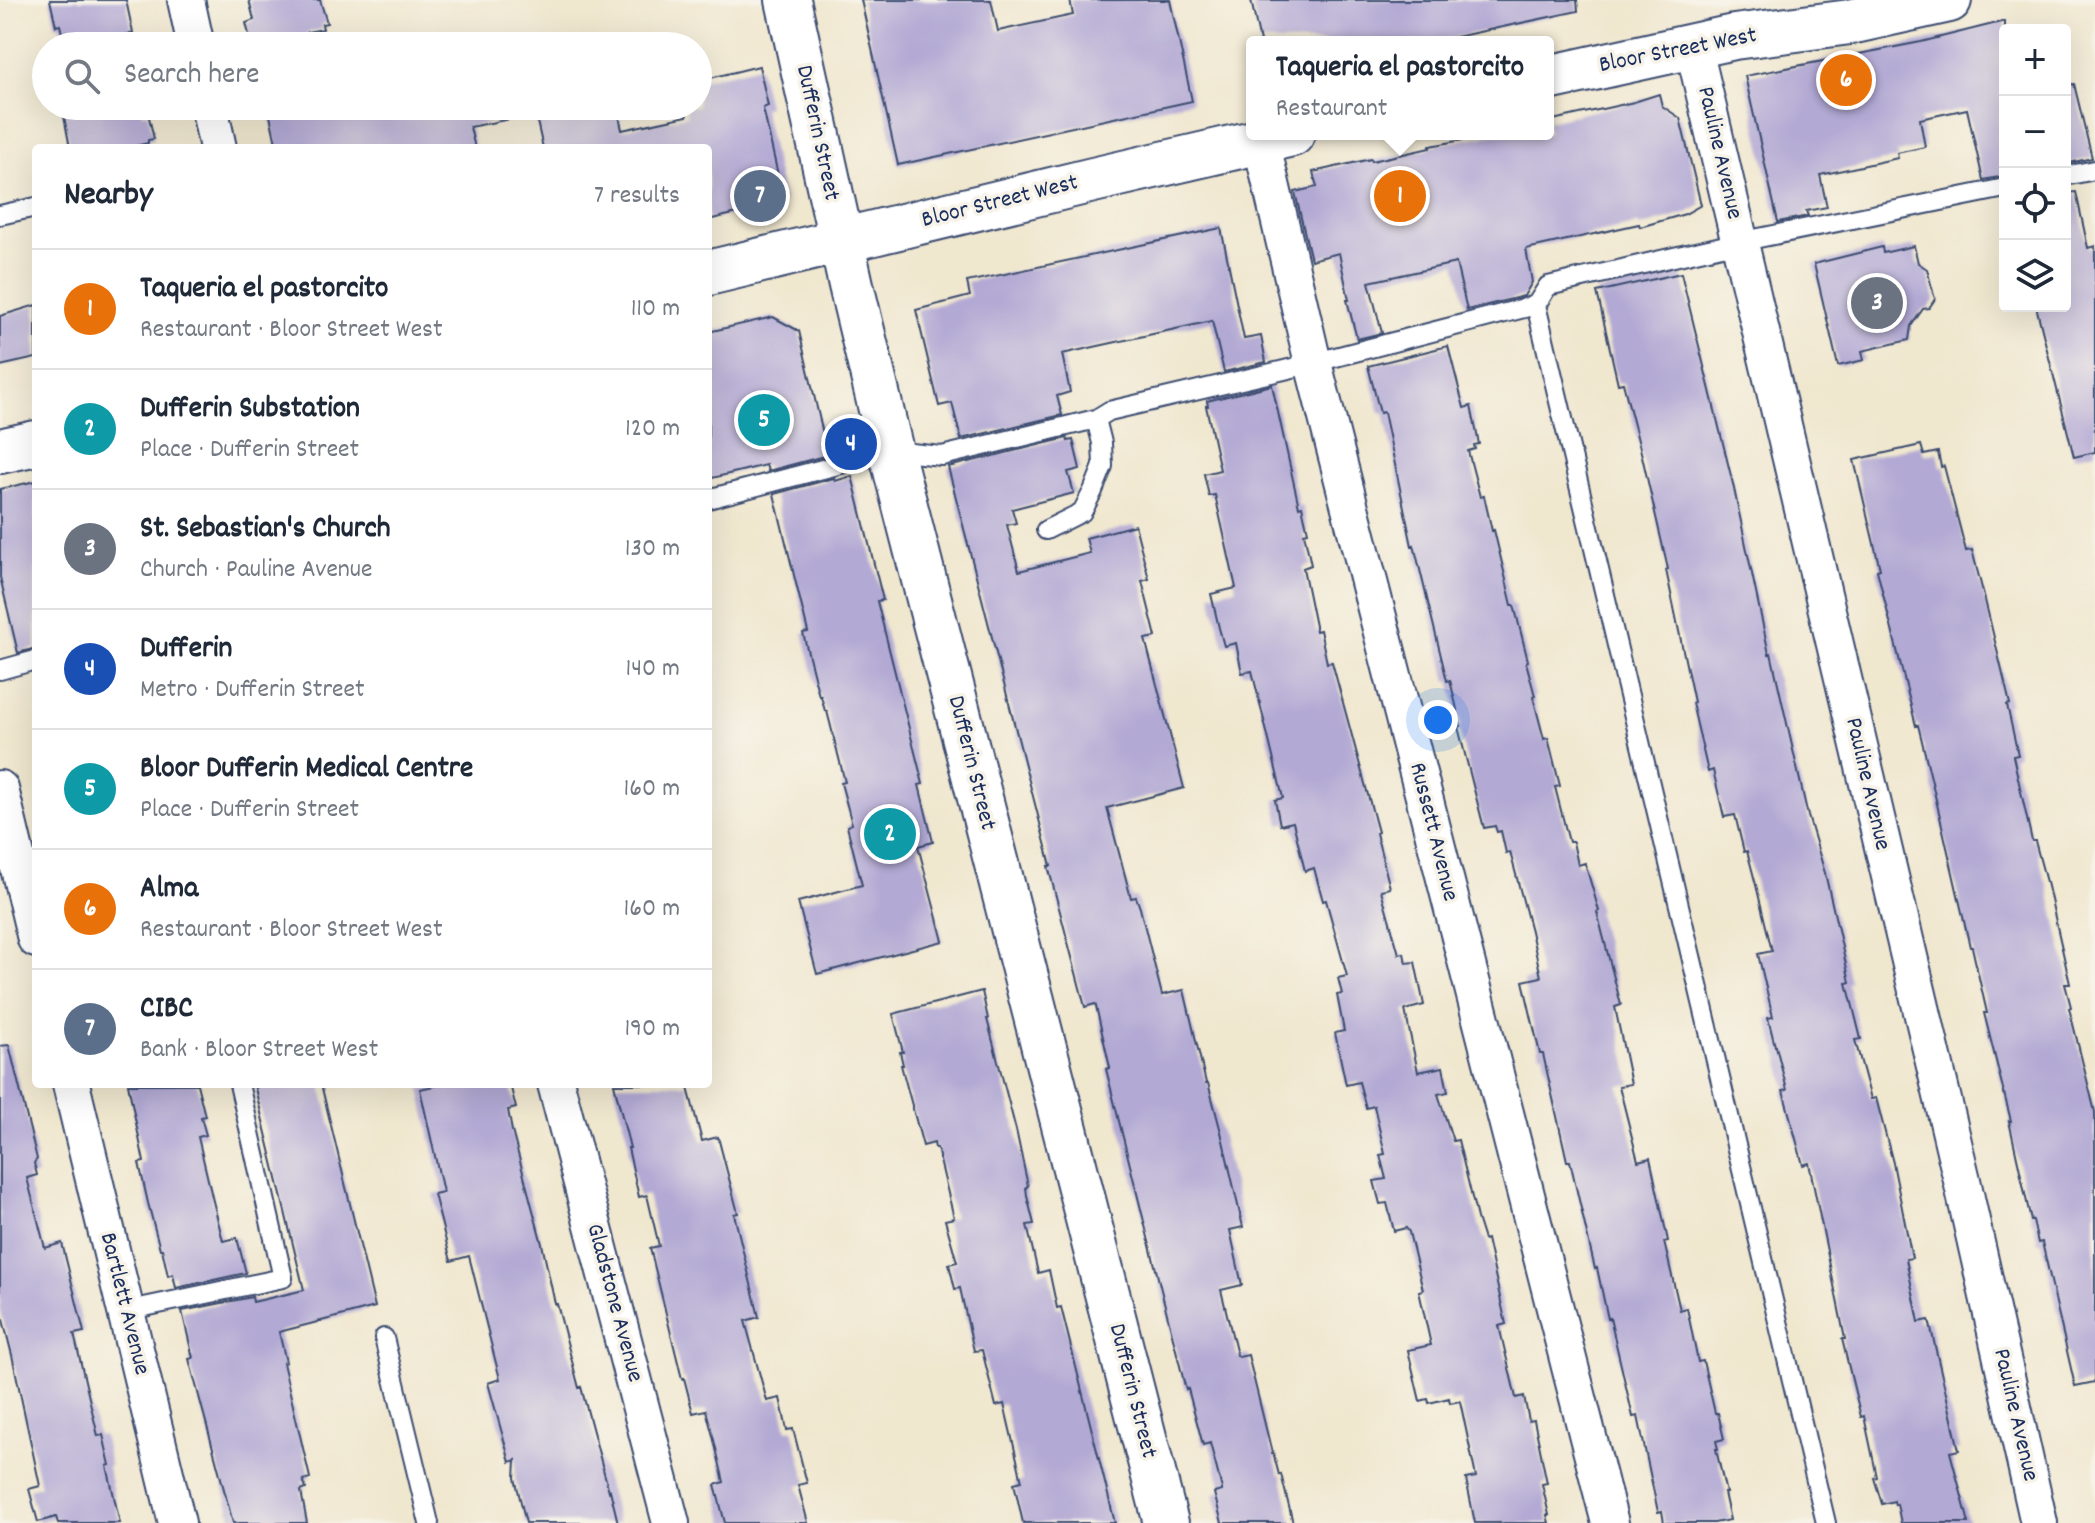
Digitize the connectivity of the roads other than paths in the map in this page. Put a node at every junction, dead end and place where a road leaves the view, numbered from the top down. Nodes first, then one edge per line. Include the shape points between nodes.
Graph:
1 (186, 0) edge
2 (788, 0) edge
3 (1949, 0) edge
4 (193, 32) edge
5 (1693, 45) junction
6 (1554, 77) edge
7 (212, 120) edge
8 (1263, 140) edge
9 (1276, 140) edge
10 (217, 144) edge
11 (2095, 170) edge
12 (2071, 175) edge
13 (1999, 189) edge
14 (32, 208) edge
15 (0, 215) edge
16 (841, 241) junction
17 (1739, 242) junction
18 (712, 272) edge
19 (1536, 305) junction
20 (1313, 363) junction
21 (1096, 419) junction
22 (32, 444) edge
23 (0, 451) edge
24 (891, 451) junction
25 (712, 498) edge
26 (1046, 530) dead end
27 (32, 661) edge
28 (0, 670) edge
29 (0, 789) edge
30 (32, 922) edge
31 (72, 1088) edge
32 (240, 1088) edge
33 (557, 1088) edge
34 (125, 1311) junction
35 (384, 1338) dead end
36 (177, 1523) edge
37 (429, 1523) edge
38 (671, 1523) edge
39 (1166, 1523) edge
40 (1610, 1523) edge
41 (1826, 1523) edge
42 (2039, 1523) edge

1 - 4 street
2 - 16 main road, Dufferin Street
3 - 5 main road, Bloor Street West via 1850,22
5 - 6 main road, Bloor Street West
5 - 17 street, Pauline Avenue
7 - 10 street
8 - 16 main road, Bloor Street West
9 - 20 street, Russett Avenue
11 - 12 lane
13 - 17 lane
14 - 15 lane
16 - 18 main road, Bloor Street West
16 - 24 main road, Dufferin Street
17 - 19 lane via 1548,286
17 - 42 street, Pauline Avenue
19 - 20 lane
19 - 41 lane
20 - 21 lane via 1109,411
20 - 40 street, Russett Avenue
21 - 24 lane via 942,456
21 - 26 lane via 1103,466 1093,491 1082,512
22 - 23 main road
24 - 25 lane
24 - 39 main road, Dufferin Street
27 - 28 lane
29 - 30 street via 22,833
31 - 34 street, Bartlett Avenue
32 - 34 lane via 283,1278
33 - 38 street, Gladstone Avenue
34 - 36 street, Bartlett Avenue
35 - 37 lane

